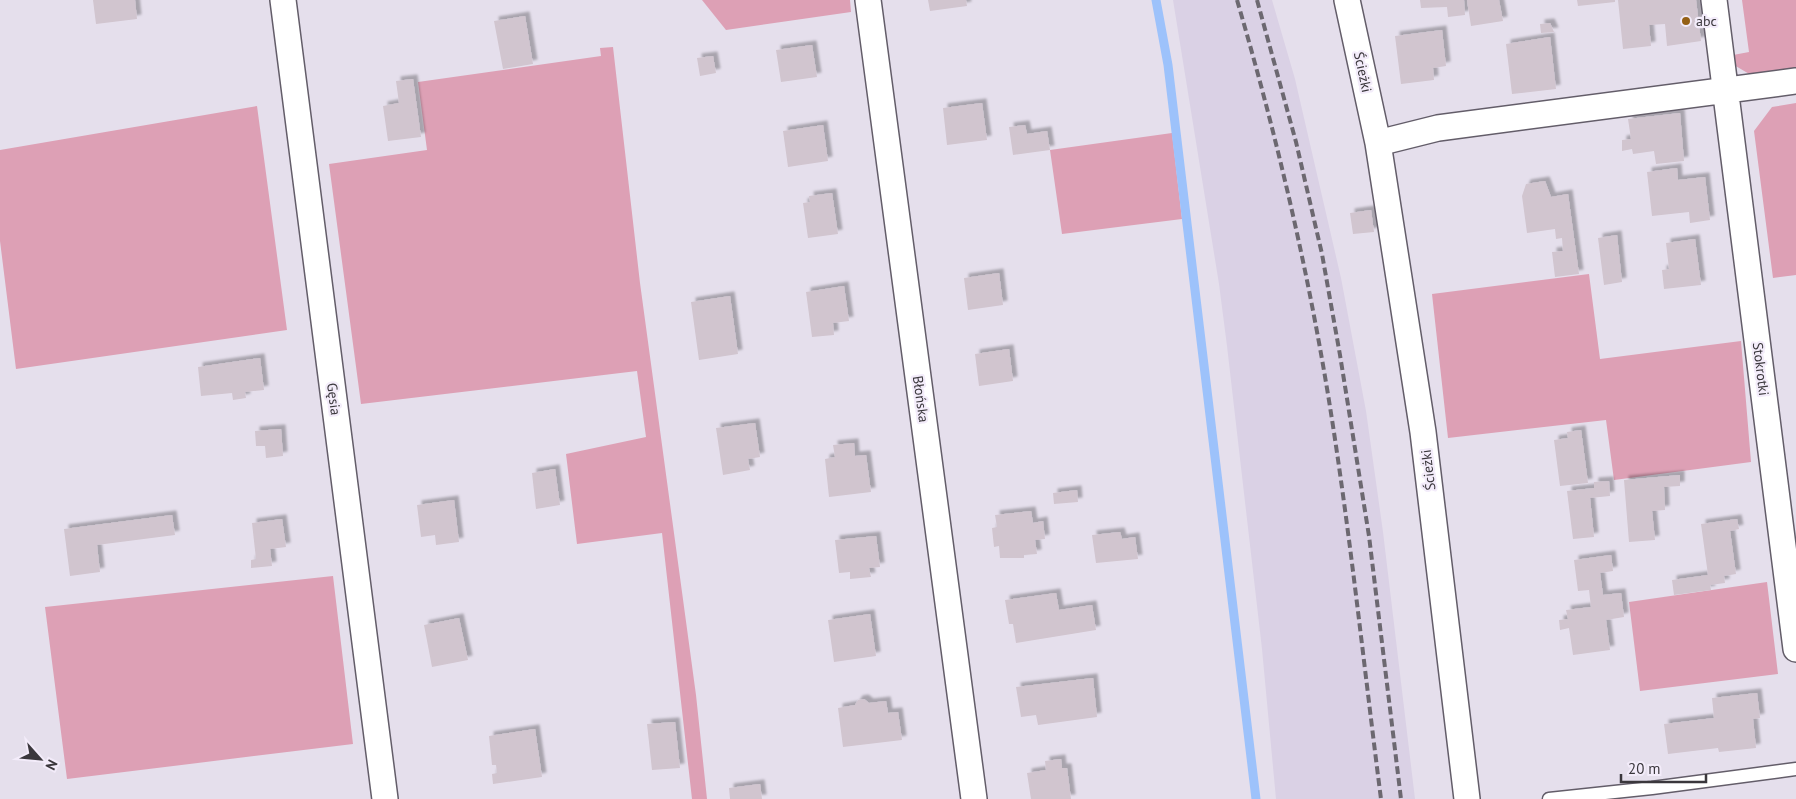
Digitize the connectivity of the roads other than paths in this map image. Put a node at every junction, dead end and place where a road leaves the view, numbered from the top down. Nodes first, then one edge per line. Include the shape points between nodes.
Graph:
1 (283, 0) edge
2 (868, 0) edge
3 (1347, 0) edge
4 (1714, 0) edge
5 (1796, 81) edge
6 (1726, 89) junction
7 (1378, 143) junction
8 (1796, 649) edge
9 (1796, 769) edge
10 (385, 799) edge
11 (974, 799) edge
12 (1466, 799) edge
13 (1549, 799) edge

1 - 10 street, Gęsia
2 - 11 street, Błońska
3 - 7 street, Ścieżki
4 - 6 street, Stokrotki
5 - 6 street
6 - 7 street via 1438,128
6 - 8 street, Stokrotki
7 - 12 street, Ścieżki via 1423,432
9 - 13 lane

